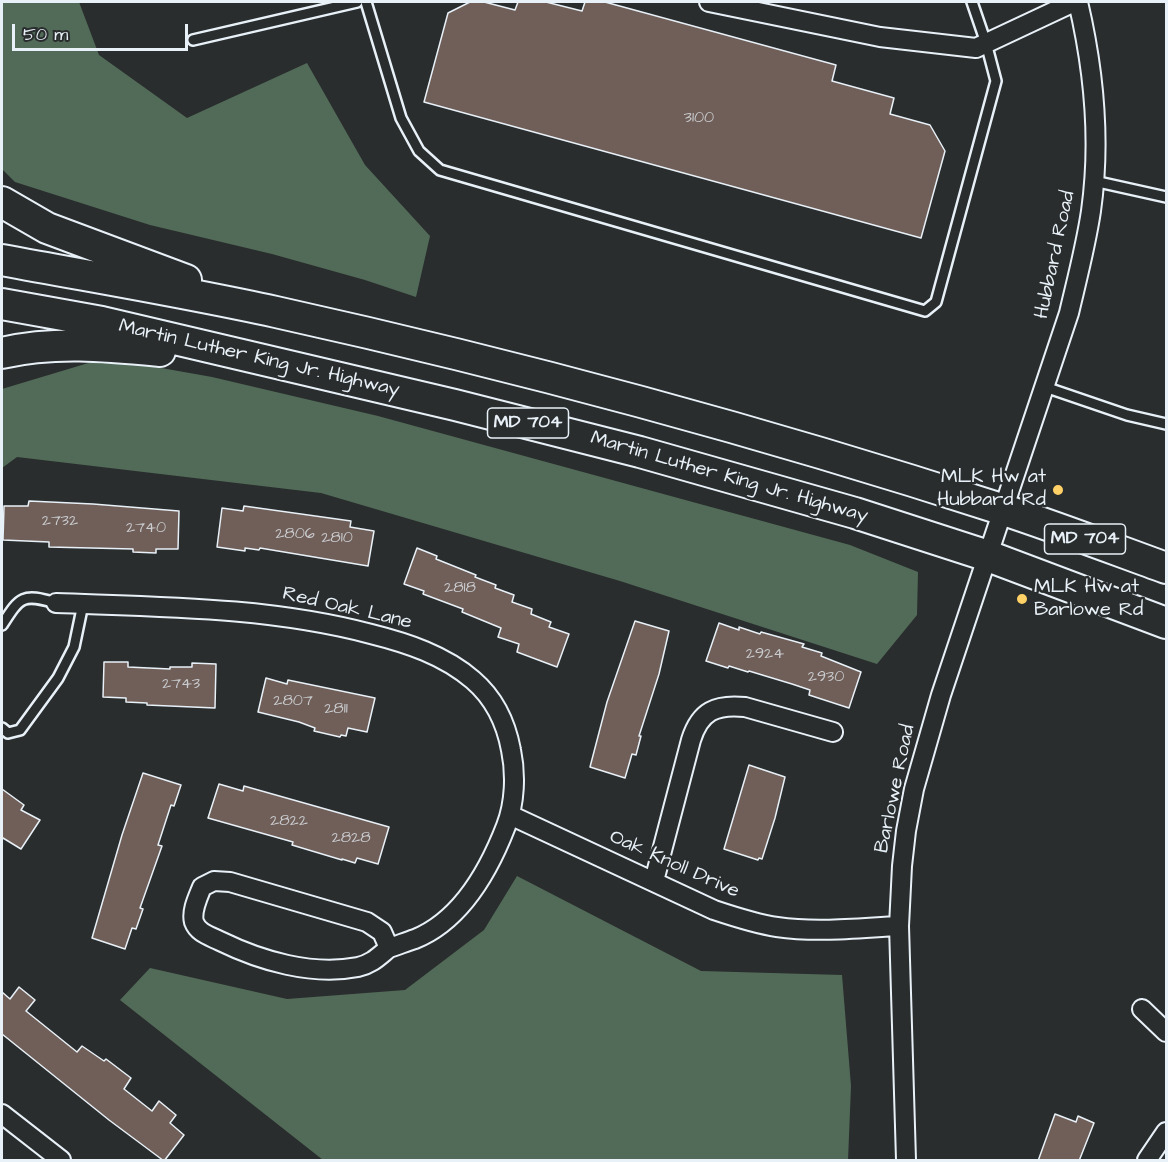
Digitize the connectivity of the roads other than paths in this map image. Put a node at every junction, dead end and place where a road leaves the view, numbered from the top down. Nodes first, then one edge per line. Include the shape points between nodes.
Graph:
1 (357, 2) edge
2 (366, 2) edge
3 (709, 2) edge
4 (972, 2) edge
5 (1076, 2) edge
6 (193, 40) dead end
7 (986, 43) junction
8 (1094, 181) junction
9 (1167, 197) edge
10 (2, 202) edge
11 (2, 260) edge
12 (2, 304) edge
13 (274, 312) junction
14 (2, 353) edge
15 (270, 362) junction
16 (1045, 387) junction
17 (1167, 424) edge
18 (1003, 510) junction
19 (988, 556) junction
20 (1167, 568) edge
21 (56, 603) joint
22 (83, 604) junction
23 (1167, 624) edge
24 (2, 625) edge
25 (2, 728) edge
26 (832, 732) dead end
27 (510, 814) junction
28 (654, 881) junction
29 (899, 926) junction
30 (389, 948) junction
31 (1142, 1009) dead end
32 (1167, 1032) edge
33 (2, 1114) edge
34 (1167, 1132) edge
35 (61, 1161) edge
36 (906, 1161) edge
37 (1147, 1161) edge

1 - 6 lane
2 - 7 lane via 401,118 419,151 440,170 925,311 936,302 996,81
3 - 7 street via 880,37 976,48
4 - 7 lane
5 - 7 street
5 - 8 street, Hubbard Road via 1089,47 1094,95
8 - 9 lane
8 - 16 street, Hubbard Road via 1083,256
10 - 13 main road via 47,228
11 - 13 main road, MD 704
12 - 15 main road, Martin Luther King Jr. Highway / MD 704 via 102,322
13 - 18 main road, MD 704 via 612,394
14 - 15 main road via 41,346 82,345
15 - 19 main road, Martin Luther King Jr. Highway / MD 704 via 640,452 855,513
16 - 17 lane
16 - 18 street, Hubbard Road
18 - 19 street, Barlowe Road
18 - 20 main road, MD 704
19 - 23 main road, Martin Luther King Jr. Highway / MD 704
19 - 29 street, Barlowe Road via 914,789 902,866
21 - 22 street, Red Oak Lane
21 - 24 lane via 34,597 17,602
22 - 25 lane via 74,647 58,678 20,730 8,733
22 - 27 street, Red Oak Lane via 310,620 427,652 474,681 502,718 513,760
26 - 28 street via 734,706 714,709 699,719
27 - 28 street, Oak Knoll Drive
27 - 30 street, Red Oak Lane via 494,856 464,901 434,928
28 - 29 street, Oak Knoll Drive via 714,910 770,926
29 - 36 street, Barlowe Road
30 - 30 street, Red Oak Lane via 382,932 367,922 230,882 214,881 202,887 195,905 194,921 199,931 247,954 283,964 360,967
31 - 32 street
33 - 35 street
34 - 37 street

